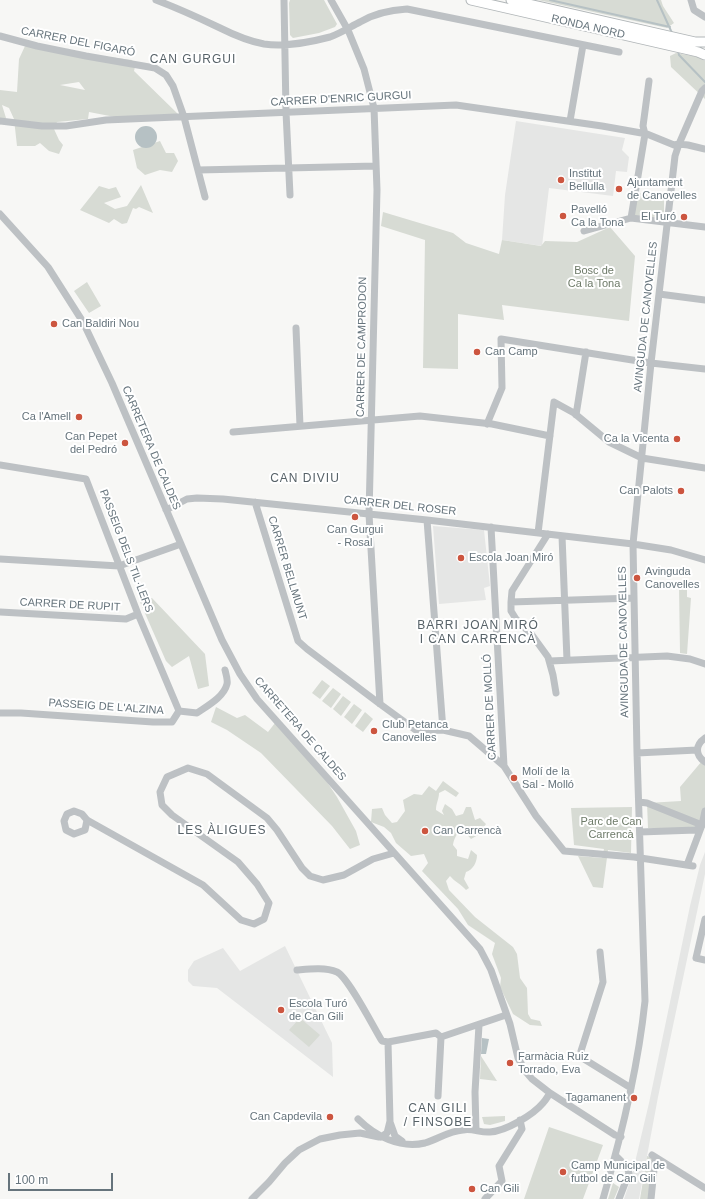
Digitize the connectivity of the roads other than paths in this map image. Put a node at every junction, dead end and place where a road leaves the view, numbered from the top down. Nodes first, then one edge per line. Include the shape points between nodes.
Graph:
1 (156, 0) edge
2 (284, 0) edge
3 (331, 0) edge
4 (471, 0) edge
5 (511, 0) edge
6 (691, 0) edge
7 (705, 17) edge
8 (348, 30) junction
9 (0, 36) edge
10 (705, 42) edge
11 (284, 45) junction
12 (583, 45) junction
13 (619, 52) dead end
14 (705, 55) edge
15 (649, 81) dead end
16 (705, 88) edge
17 (374, 108) junction
18 (286, 112) junction
19 (184, 117) junction
20 (0, 121) edge
21 (570, 121) junction
22 (645, 134) junction
23 (679, 144) junction
24 (705, 149) edge
25 (376, 166) junction
26 (289, 168) junction
27 (198, 170) junction
28 (290, 195) dead end
29 (205, 196) dead end
30 (0, 214) edge
31 (631, 218) junction
32 (668, 222) junction
33 (705, 227) edge
34 (584, 231) dead end
35 (659, 294) junction
36 (705, 300) edge
37 (296, 328) dead end
38 (586, 352) junction
39 (651, 363) junction
40 (705, 369) edge
41 (576, 415) junction
42 (371, 420) junction
43 (487, 424) junction
44 (300, 426) junction
45 (233, 432) dead end
46 (550, 436) junction
47 (642, 458) junction
48 (0, 465) edge
49 (705, 468) edge
50 (255, 502) junction
51 (166, 510) junction
52 (369, 514) junction
53 (427, 520) junction
54 (491, 527) junction
55 (538, 533) junction
56 (548, 534) junction
57 (562, 536) junction
58 (181, 544) junction
59 (633, 544) junction
60 (0, 559) edge
61 (705, 560) edge
62 (119, 566) junction
63 (634, 598) junction
64 (564, 601) junction
65 (511, 602) junction
66 (0, 612) edge
67 (138, 614) junction
68 (636, 657) junction
69 (567, 660) junction
70 (550, 661) junction
71 (705, 664) edge
72 (225, 670) dead end
73 (556, 693) dead end
74 (380, 704) junction
75 (179, 711) junction
76 (0, 713) edge
77 (443, 730) junction
78 (705, 738) edge
79 (697, 750) junction
80 (637, 753) junction
81 (705, 762) edge
82 (504, 766) junction
83 (639, 802) junction
84 (705, 811) edge
85 (87, 820) dead end
86 (702, 825) junction
87 (640, 832) junction
88 (394, 853) junction
89 (641, 858) junction
90 (705, 919) edge
91 (600, 952) dead end
92 (705, 960) edge
93 (297, 970) dead end
94 (506, 1015) junction
95 (479, 1025) junction
96 (441, 1037) junction
97 (385, 1041) junction
98 (631, 1088) junction
99 (550, 1093) junction
100 (438, 1096) dead end
101 (520, 1120) junction
102 (390, 1121) junction
103 (476, 1130) junction
104 (360, 1133) junction
105 (381, 1137) junction
106 (621, 1137) junction
107 (405, 1144) junction
108 (616, 1156) junction
109 (705, 1188) edge
110 (252, 1199) edge
111 (485, 1199) edge
112 (603, 1199) edge
113 (620, 1199) edge
114 (650, 1199) edge

1 - 11 street via 242,38 263,44
2 - 11 street
3 - 8 street, CARRER DE CAMPRODON
4 - 14 main road, RONDA NORD
5 - 10 main road, RONDA NORD via 695,42
6 - 7 street via 694,10
8 - 11 street via 330,37
8 - 12 street via 374,15 390,10 407,9
8 - 17 street, CARRER DE CAMPRODON via 364,69
9 - 19 street, CARRER DEL FIGARÓ via 79,55 155,68 166,75 173,86
11 - 18 street
12 - 13 street
12 - 21 street
15 - 22 street via 643,126
16 - 23 street, AVINGUDA DE CANOVELLES
17 - 18 street, CARRER D'ENRIC GURGUI
17 - 21 street, CARRER D'ENRIC GURGUI via 456,105
17 - 25 street, CARRER DE CAMPRODON
18 - 19 street, CARRER D'ENRIC GURGUI
18 - 26 street
19 - 20 street, CARRER D'ENRIC GURGUI via 106,120 66,126
19 - 27 street, CARRER DEL FIGARÓ
21 - 22 street, CARRER D'ENRIC GURGUI
22 - 23 street, CARRER D'ENRIC GURGUI via 674,145
22 - 31 street
23 - 24 street, CARRER D'ENRIC GURGUI
23 - 32 street, AVINGUDA DE CANOVELLES via 675,156
25 - 26 street
25 - 42 street, CARRER DE CAMPRODON
26 - 27 street
26 - 28 street
27 - 29 street, CARRER DEL FIGARÓ
30 - 51 street, CARRETERA DE CALDES via 48,267 84,322
31 - 32 street
31 - 34 street
32 - 33 street
32 - 35 street, AVINGUDA DE CANOVELLES
35 - 36 street
35 - 39 street, AVINGUDA DE CANOVELLES
37 - 44 street
38 - 39 street
38 - 41 street
38 - 43 street via 501,338 502,388
39 - 40 street
39 - 47 street, AVINGUDA DE CANOVELLES
41 - 46 street via 554,402
41 - 47 street via 609,442
42 - 43 street via 420,416
42 - 44 street
42 - 52 street, CARRER DE CAMPRODON
43 - 46 street
44 - 45 street
46 - 55 street
47 - 49 street
47 - 59 street, AVINGUDA DE CANOVELLES
48 - 62 street, PASSEIG DELS TIL·LERS via 86,479
50 - 51 street, CARRER DEL ROSER via 197,498
50 - 52 street, CARRER DEL ROSER
50 - 74 street, CARRER BELLMUNT via 298,641
51 - 58 street, CARRETERA DE CALDES
52 - 53 street, CARRER DEL ROSER
52 - 74 street, CARRER DE CAMPRODON
53 - 54 street, CARRER DEL ROSER
53 - 77 street
54 - 55 street, CARRER DEL ROSER
54 - 82 street, CARRER DE MOLLÓ
55 - 56 street, CARRER DEL ROSER
56 - 57 street, CARRER DEL ROSER
56 - 65 street via 512,591
57 - 59 street, CARRER DEL ROSER
57 - 64 street
58 - 62 street
58 - 88 street, CARRETERA DE CALDES via 222,640 257,699
59 - 61 street, CARRER DEL ROSER via 671,550
59 - 63 street, AVINGUDA DE CANOVELLES
60 - 62 street
62 - 67 street, PASSEIG DELS TIL·LERS
63 - 64 street
63 - 68 street, AVINGUDA DE CANOVELLES
64 - 65 street
64 - 69 street
65 - 70 street via 516,619 541,646
66 - 67 street, CARRER DE RUPIT via 126,619
67 - 75 street, PASSEIG DELS TIL·LERS
68 - 69 street
68 - 71 street via 667,656
68 - 80 street, AVINGUDA DE CANOVELLES
69 - 70 street
70 - 73 street
72 - 75 street, PASSEIG DE L'ALZINA via 227,683 213,702 196,713
74 - 77 street via 417,731
75 - 76 street, PASSEIG DE L'ALZINA via 172,722 21,712
77 - 82 street via 469,736
78 - 79 street
79 - 80 street
79 - 81 street
80 - 83 street, AVINGUDA DE CANOVELLES
82 - 89 street via 536,816 564,851
83 - 86 street
83 - 87 street, AVINGUDA DE CANOVELLES
84 - 86 street
85 - 88 street via 203,885 241,920 254,924 264,919 269,902 238,862 162,805 160,792 167,777 188,768 207,774 267,818 310,876 323,880 344,875 373,859
86 - 87 street via 696,830
86 - 89 street via 690,865
87 - 89 street, AVINGUDA DE CANOVELLES
88 - 94 street, CARRETERA DE CALDES via 480,950 491,970
89 - 98 street, AVINGUDA DE CANOVELLES via 644,1001
90 - 92 street via 696,958
91 - 98 street via 603,982 581,1051 584,1060
93 - 97 street via 328,969 338,972
94 - 95 street
94 - 99 street, CARRETERA DE CALDES via 518,1058 532,1079
95 - 96 street
95 - 103 street via 474,1092
96 - 97 street via 436,1033
96 - 100 street
97 - 102 street
98 - 106 street, AVINGUDA DE CANOVELLES
99 - 101 street via 544,1103
99 - 106 street, CARRETERA DE CALDES
101 - 103 street via 499,1131 488,1133
101 - 111 street via 522,1129 499,1166 502,1181
102 - 105 street via 387,1133
102 - 107 street via 395,1136
103 - 107 street via 463,1130 425,1143
104 - 105 street
104 - 105 street via 358,1119
104 - 110 street via 320,1139 299,1150
105 - 107 street
106 - 108 street, AVINGUDA DE CANOVELLES
108 - 112 street, AVINGUDA DE CANOVELLES
108 - 113 street via 627,1167 629,1173
109 - 114 street via 653,1157

